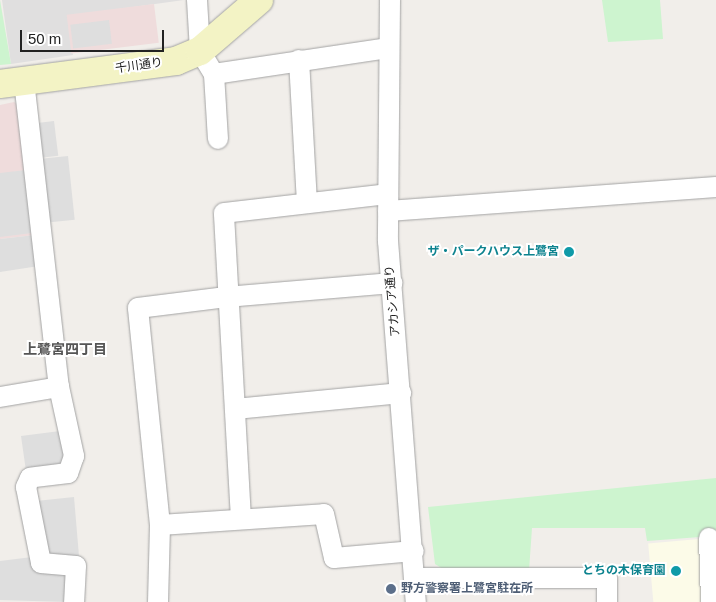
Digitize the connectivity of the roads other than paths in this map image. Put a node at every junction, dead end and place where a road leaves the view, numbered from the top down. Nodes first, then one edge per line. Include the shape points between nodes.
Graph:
1 (197, 0) edge
2 (259, 0) edge
3 (390, 0) edge
4 (388, 48) junction
5 (200, 51) junction
6 (299, 60) junction
7 (214, 74) junction
8 (12, 83) edge
9 (218, 139) dead end
10 (716, 187) edge
11 (307, 201) junction
12 (388, 203) junction
13 (392, 283) junction
14 (226, 297) junction
15 (59, 387) junction
16 (400, 393) junction
17 (0, 397) edge
18 (235, 409) junction
19 (241, 520) junction
20 (160, 525) junction
21 (709, 538) dead end
22 (414, 551) junction
23 (415, 578) junction
24 (74, 602) edge
25 (158, 602) edge
26 (416, 602) edge
27 (607, 602) edge
28 (711, 602) edge

1 - 5 street
2 - 5 main road, 千川通り
3 - 4 street, アカシア通り
4 - 6 street
4 - 12 street, アカシア通り
5 - 7 street
5 - 8 main road, 千川通り via 144,66
6 - 7 street
6 - 11 street
7 - 9 street
8 - 15 street
10 - 12 street
11 - 12 street
11 - 14 street via 224,213
12 - 13 street, アカシア通り
13 - 14 street
13 - 16 street, アカシア通り
14 - 18 street
14 - 20 street via 138,308
15 - 17 street
15 - 24 street via 74,456 68,473 30,478 26,487 41,563 76,566
16 - 18 street
16 - 22 street, アカシア通り
18 - 19 street
19 - 20 street
19 - 22 street via 324,514 334,558
20 - 25 street
21 - 28 street
22 - 23 street, アカシア通り
23 - 26 street, アカシア通り
23 - 27 street via 607,578

